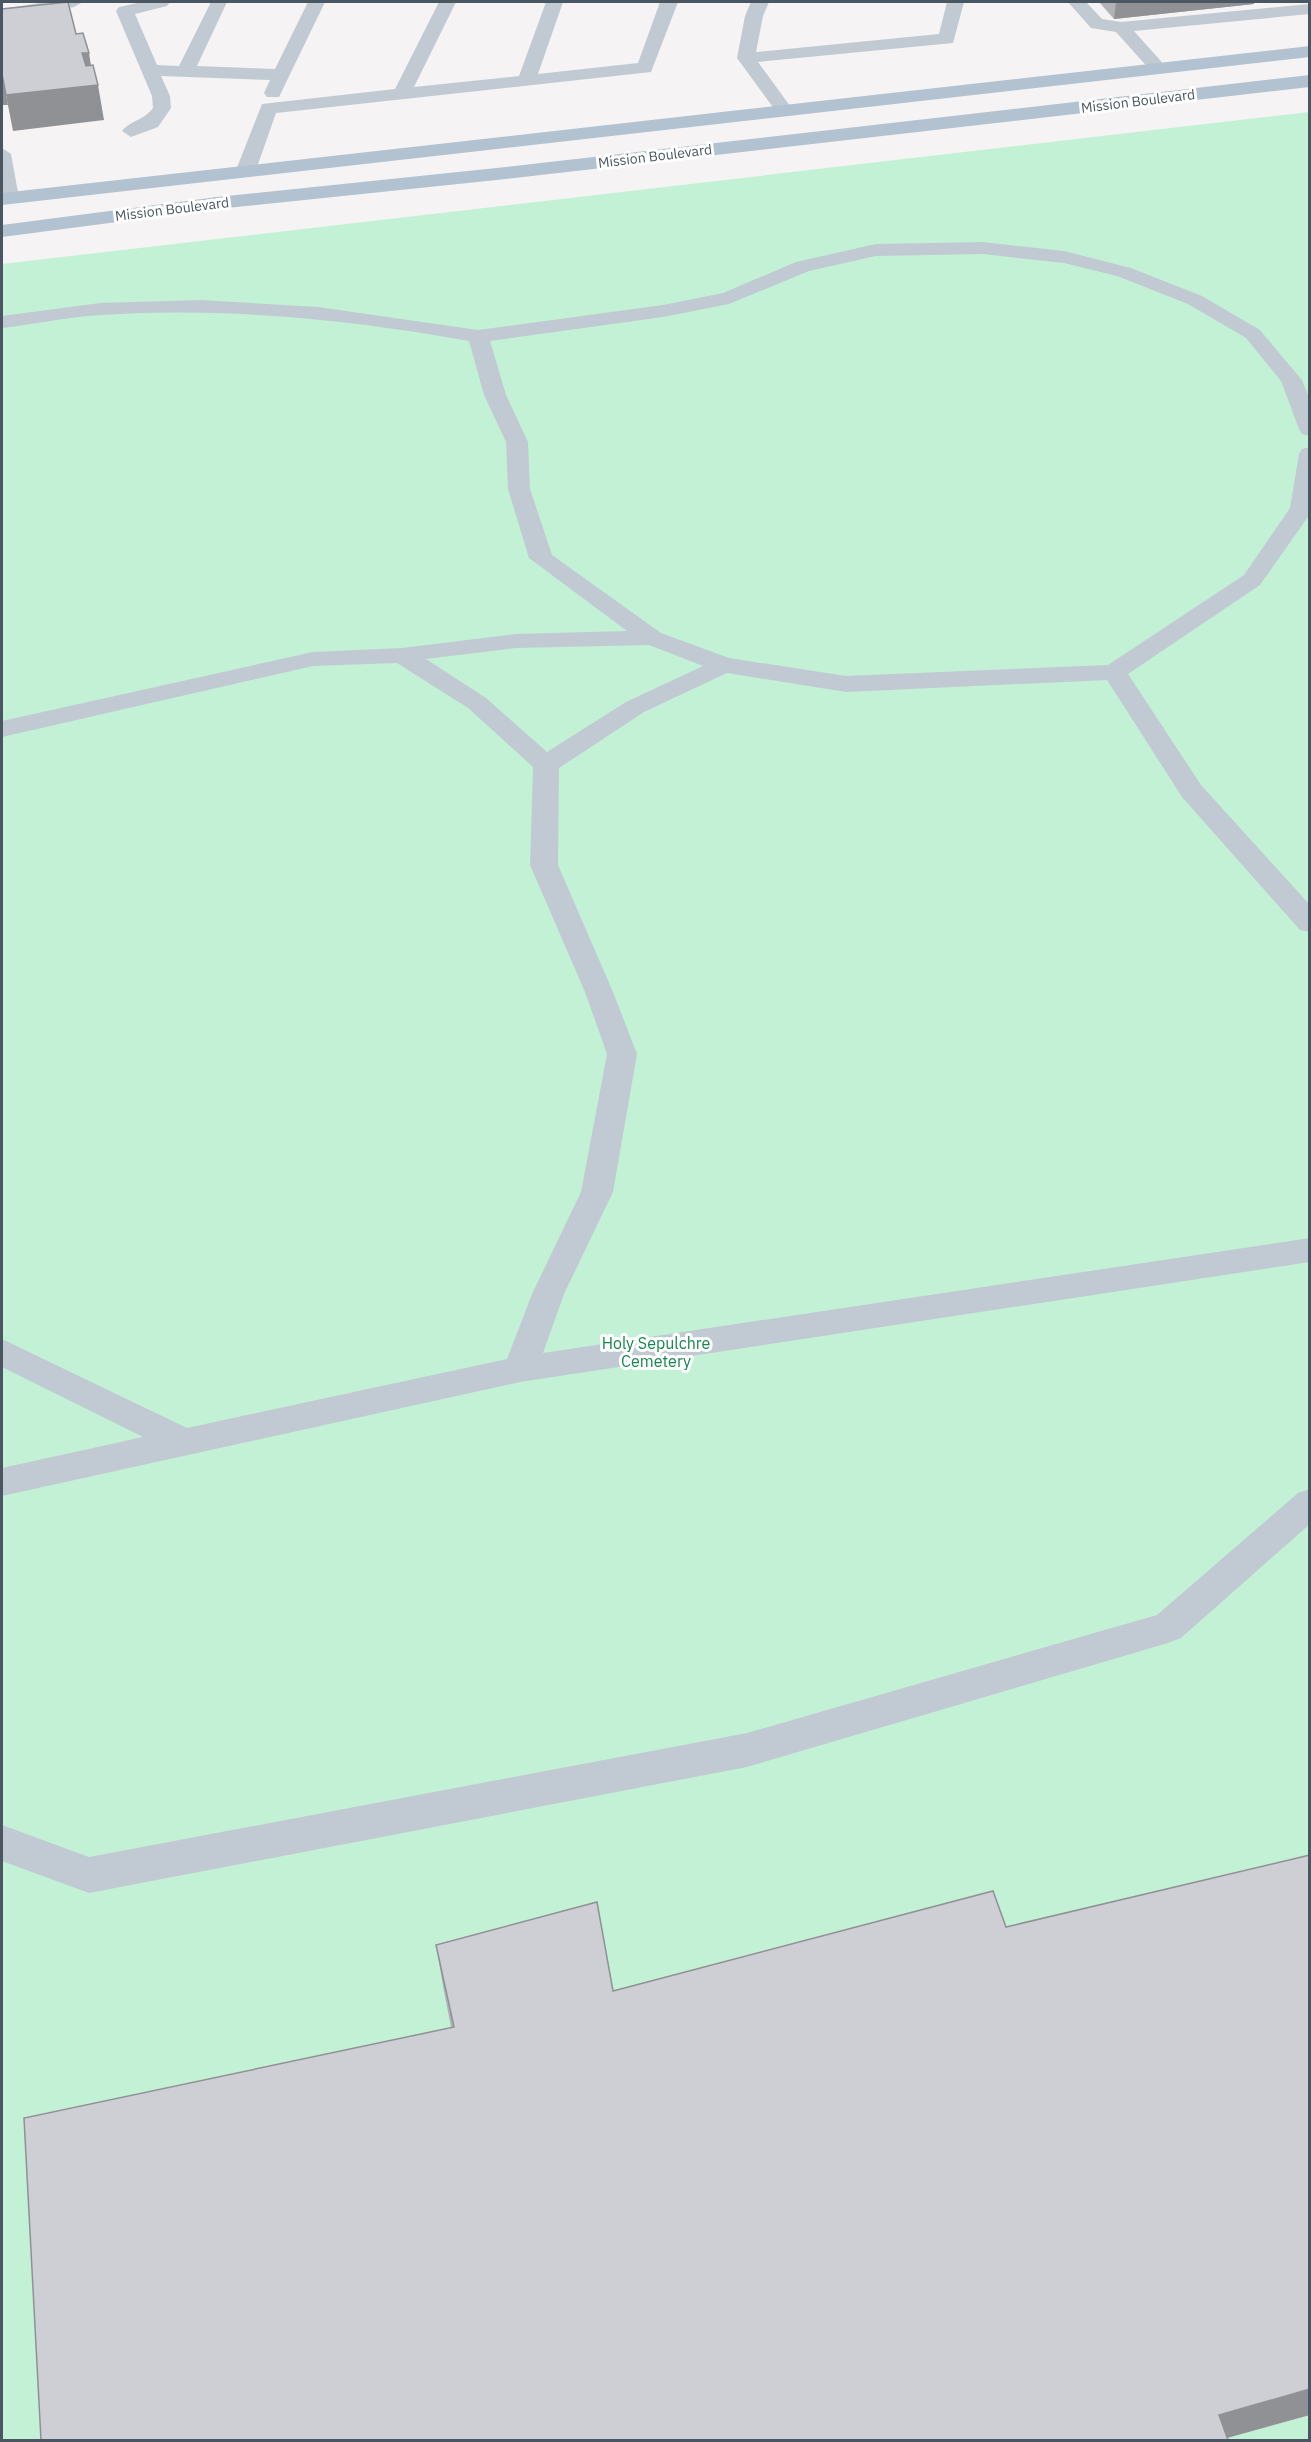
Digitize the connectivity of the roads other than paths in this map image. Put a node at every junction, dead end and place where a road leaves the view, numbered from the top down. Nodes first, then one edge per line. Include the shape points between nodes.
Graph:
1 (29, 2) edge
2 (74, 2) edge
3 (161, 2) edge
4 (219, 2) edge
5 (316, 2) edge
6 (447, 2) edge
7 (554, 2) edge
8 (669, 2) edge
9 (760, 2) edge
10 (956, 2) edge
11 (1077, 2) edge
12 (1310, 9) edge
13 (7, 12) edge
14 (1121, 27) junction
15 (1310, 51) edge
16 (746, 58) junction
17 (1158, 68) junction
18 (150, 70) junction
19 (185, 72) junction
20 (280, 75) junction
21 (527, 81) junction
22 (1310, 81) edge
23 (402, 94) junction
24 (268, 108) junction
25 (784, 110) junction
26 (131, 131) dead end
27 (2, 154) edge
28 (246, 170) junction
29 (5, 198) edge
30 (2, 224) edge
31 (2, 231) edge
32 (2, 322) edge
33 (478, 336) junction
34 (1310, 429) edge
35 (1310, 454) edge
36 (652, 638) junction
37 (402, 655) junction
38 (724, 665) junction
39 (1114, 672) junction
40 (2, 729) edge
41 (546, 765) junction
42 (1310, 923) edge
43 (1310, 1250) edge
44 (2, 1352) edge
45 (520, 1369) junction
46 (186, 1443) junction
47 (2, 1482) edge
48 (1310, 1503) edge
49 (2, 1844) edge

1 - 13 lane
2 - 13 lane
3 - 18 lane via 125,11
4 - 19 lane
5 - 20 lane
6 - 23 lane
7 - 21 lane
8 - 21 lane via 645,68
9 - 16 lane
10 - 16 lane via 947,39
11 - 14 lane via 1097,24
12 - 14 lane
14 - 17 lane
15 - 17 main road, Mission Boulevard
16 - 25 lane
17 - 25 main road, Mission Boulevard
18 - 19 lane
18 - 26 lane via 162,108 151,123
19 - 20 lane
20 - 24 lane
21 - 23 lane
22 - 31 main road, Mission Boulevard via 218,203
23 - 24 lane
24 - 28 lane
25 - 28 main road, Mission Boulevard
27 - 29 lane
28 - 29 main road, Mission Boulevard
28 - 30 main road via 238,180 217,188 57,206
32 - 33 lane via 100,309 202,306 318,313
33 - 34 lane via 729,298 803,266 876,250 982,248 1064,257 1124,272 1195,300 1253,334 1290,380
33 - 36 lane via 495,395 517,442 519,489 541,558
35 - 39 lane via 1302,508 1252,580
36 - 37 lane via 516,641
36 - 38 lane
37 - 40 lane via 313,658
37 - 41 lane via 477,703
38 - 39 lane via 846,684
38 - 41 lane via 635,707
39 - 42 lane via 1191,790
41 - 45 lane via 544,865 622,1054 597,1192 548,1294
43 - 45 lane
44 - 46 lane
45 - 46 lane
46 - 47 lane
48 - 49 lane via 1168,1627 747,1750 89,1875

